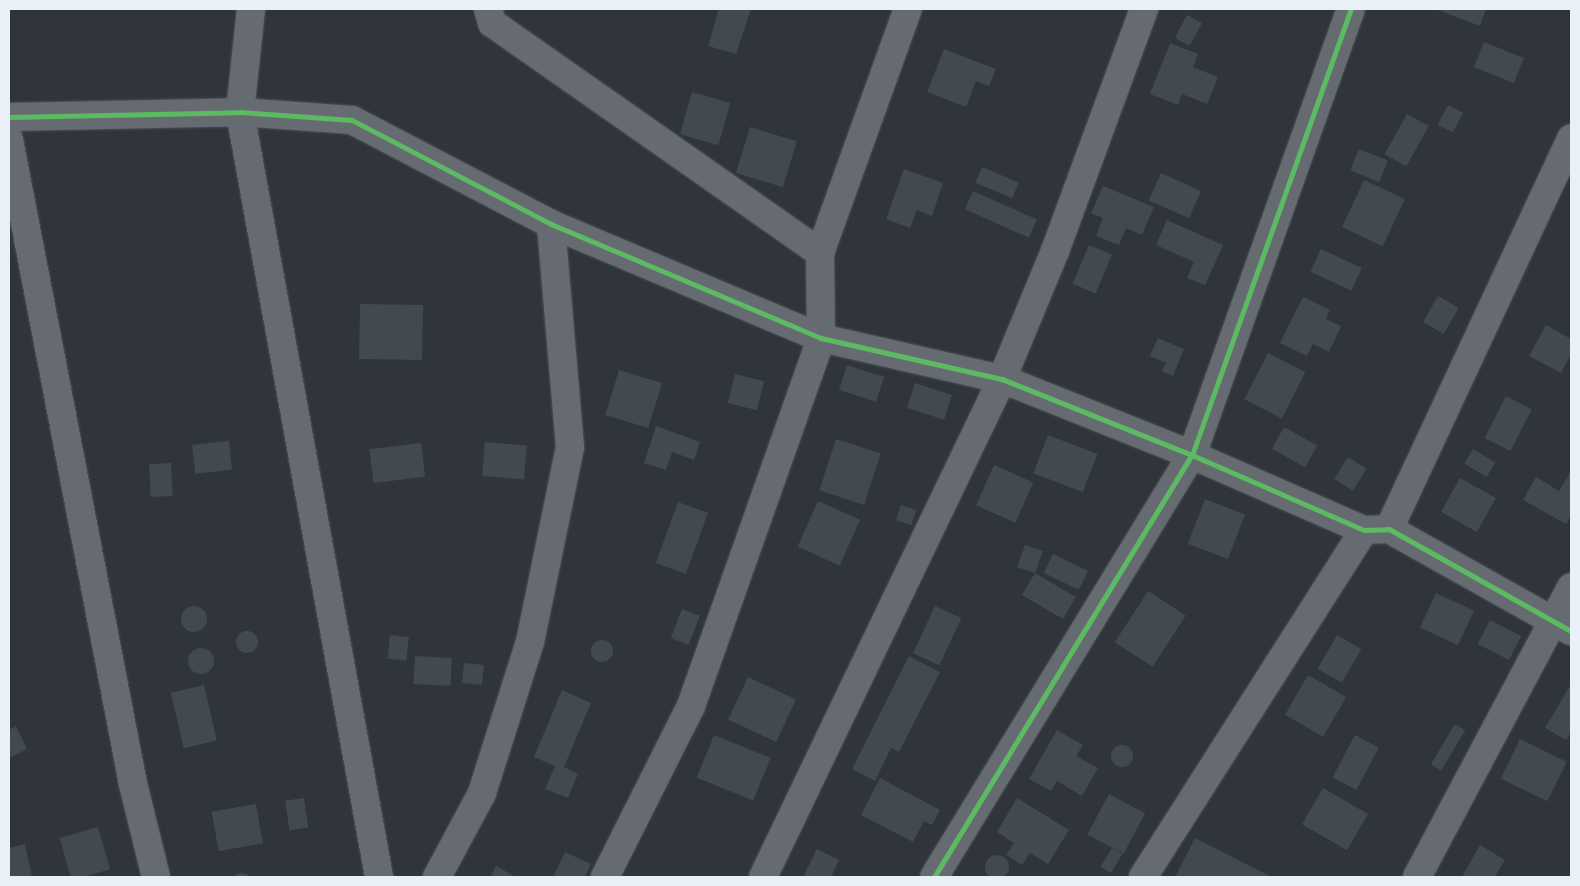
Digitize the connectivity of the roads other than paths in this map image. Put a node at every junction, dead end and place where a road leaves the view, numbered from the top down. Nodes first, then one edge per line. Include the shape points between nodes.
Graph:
1 (251, 9) edge
2 (488, 9) edge
3 (908, 9) edge
4 (1144, 9) edge
5 (1351, 9) edge
6 (240, 112) junction
7 (9, 117) edge
8 (1571, 138) edge
9 (9, 140) edge
10 (550, 224) junction
11 (820, 253) junction
12 (821, 338) junction
13 (1002, 380) junction
14 (1192, 455) junction
15 (1376, 529) junction
16 (1571, 587) edge
17 (1563, 626) edge
18 (156, 877) edge
19 (379, 877) edge
20 (437, 877) edge
21 (606, 877) edge
22 (763, 877) edge
23 (934, 877) edge
24 (1143, 877) edge
25 (1417, 877) edge

1 - 6 street
2 - 11 street via 492,23
3 - 11 street
4 - 13 street via 1056,251
5 - 14 street
6 - 7 street
6 - 10 street via 352,120
6 - 19 street
8 - 15 street
9 - 18 street via 133,784
10 - 12 street
10 - 20 street via 570,447 530,642 482,793
11 - 12 street
12 - 13 street
12 - 21 street via 691,706
13 - 14 street
13 - 22 street
14 - 15 street
14 - 23 street
15 - 17 street
15 - 24 street
16 - 17 street
17 - 25 street

